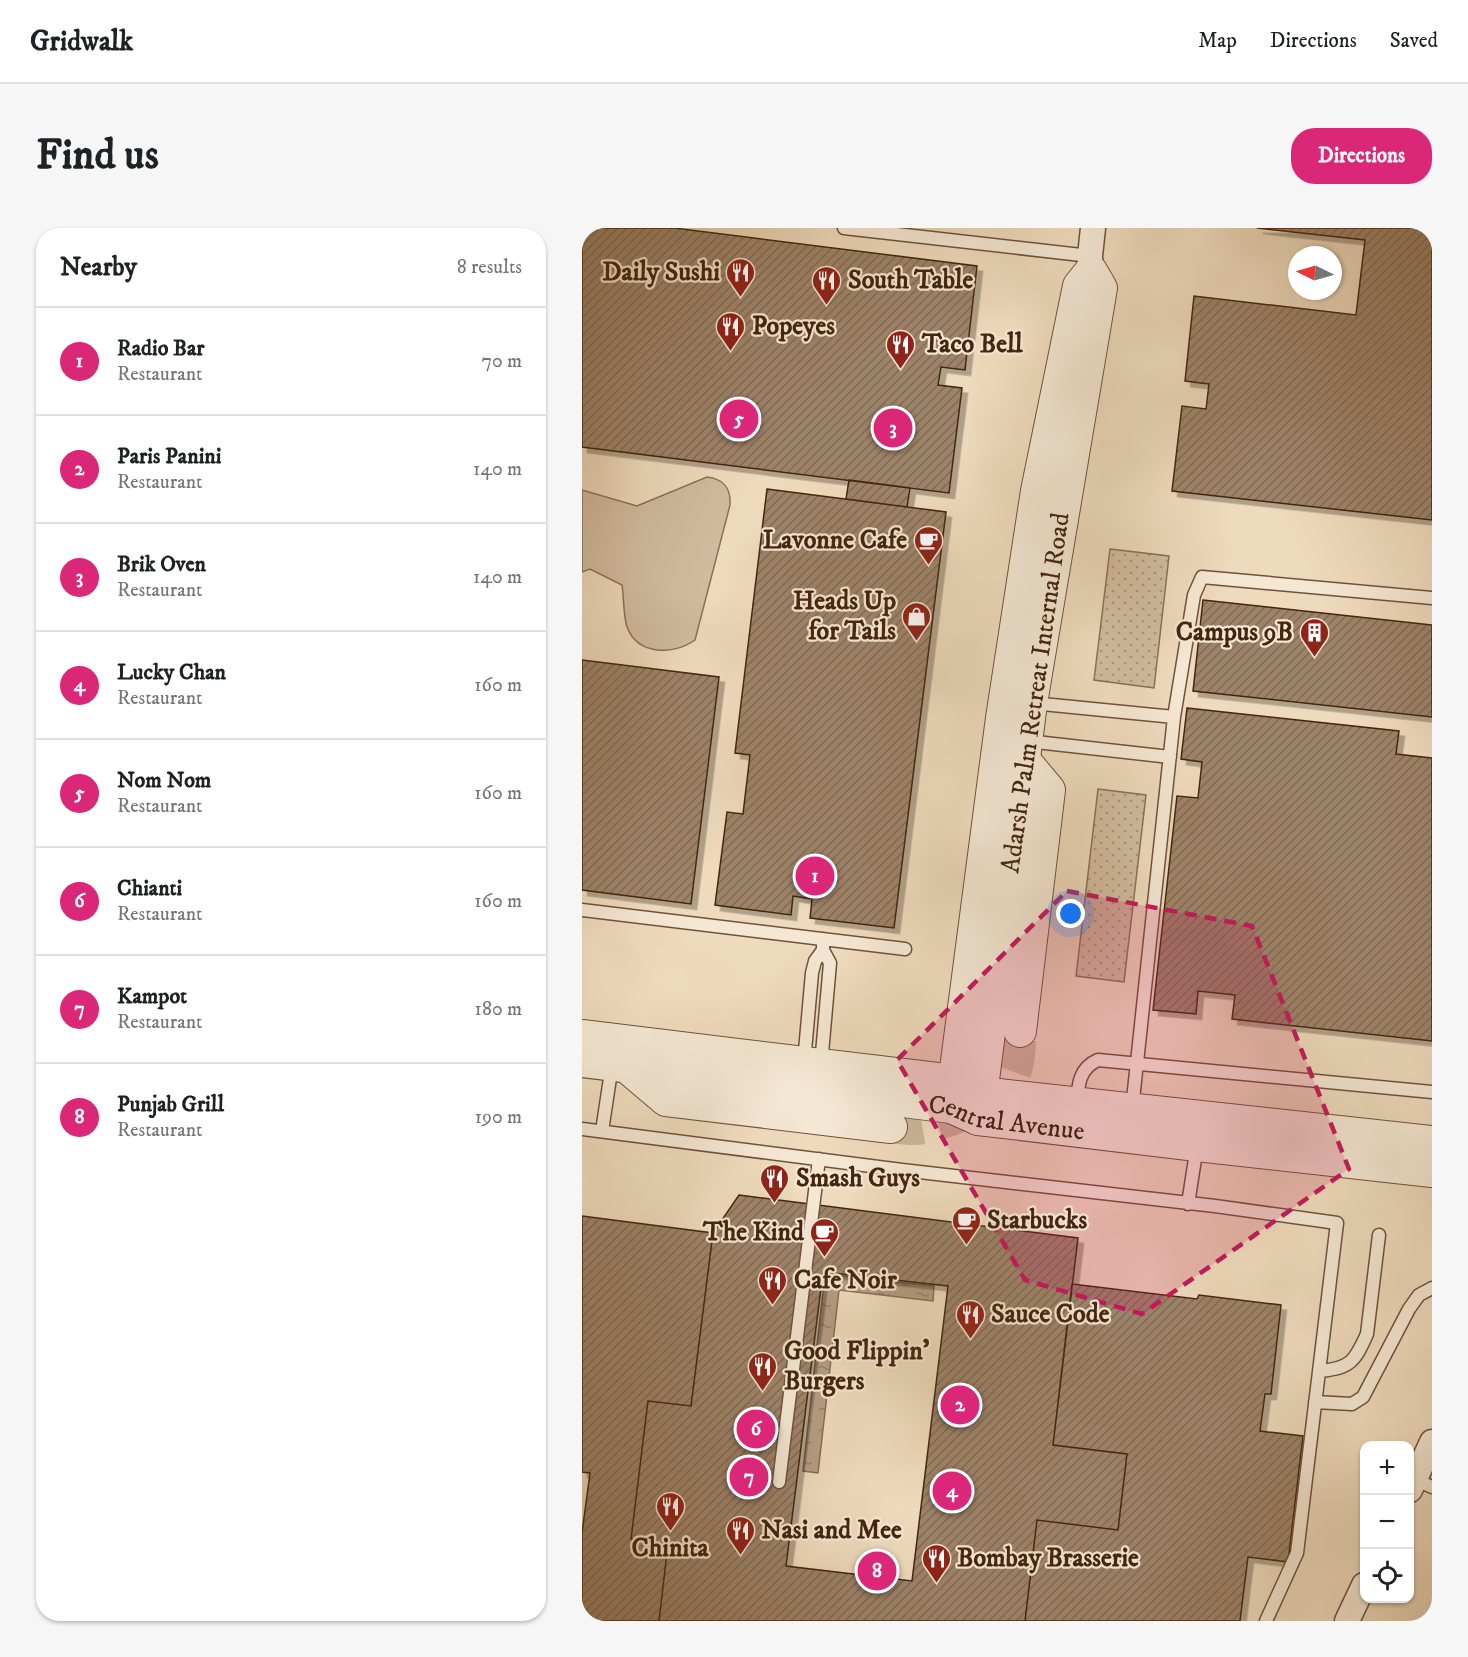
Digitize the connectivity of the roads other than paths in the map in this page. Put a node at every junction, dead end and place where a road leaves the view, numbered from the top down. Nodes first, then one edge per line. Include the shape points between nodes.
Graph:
1 (844, 228) edge
2 (927, 228) edge
3 (1093, 228) edge
4 (936, 239) junction
5 (1090, 264) junction
6 (1432, 598) edge
7 (1174, 717) junction
8 (1022, 729) junction
9 (1170, 758) junction
10 (582, 910) edge
11 (823, 945) junction
12 (905, 949) dead end
13 (1020, 1031) tunnel mouth
14 (582, 1036) edge
15 (1139, 1063) junction
16 (607, 1064) edge
17 (812, 1065) junction
18 (1432, 1092) edge
19 (966, 1100) junction
20 (1077, 1104) junction
21 (1132, 1110) junction
22 (891, 1127) tunnel mouth
23 (582, 1129) edge
24 (602, 1131) junction
25 (1198, 1131) junction
26 (1432, 1142) edge
27 (819, 1159) junction
28 (1432, 1171) edge
29 (1188, 1204) junction
30 (1379, 1235) dead end
31 (1432, 1288) edge
32 (1319, 1371) junction
33 (1315, 1402) junction
34 (1432, 1442) edge
35 (779, 1482) dead end
36 (1419, 1485) edge
37 (1360, 1595) edge
38 (1266, 1621) edge
39 (1347, 1621) edge

1 - 4 lane
2 - 4 lane
3 - 5 street, Adarsh Palm Retreat Internal Road
4 - 5 lane
5 - 8 street, Adarsh Palm Retreat Internal Road via 1101,288
6 - 7 lane via 1202,577 1194,595
7 - 8 lane
7 - 9 lane
8 - 9 lane
8 - 13 street via 1049,790
8 - 19 street, Adarsh Palm Retreat Internal Road
8 - 19 street, Adarsh Palm Retreat Internal Road
9 - 15 lane
10 - 11 lane
11 - 12 lane
11 - 17 lane via 812,973
11 - 17 lane via 830,975
14 - 17 street, Central Avenue
15 - 18 lane
15 - 20 lane via 1098,1060 1089,1064 1082,1073
15 - 21 lane
16 - 19 street, Central Avenue
16 - 22 street via 666,1100
16 - 24 lane
17 - 19 street, Central Avenue
19 - 20 street, Central Avenue
19 - 25 street, Central Avenue
20 - 21 street, Central Avenue
21 - 25 street, Central Avenue
23 - 24 lane
24 - 27 lane
25 - 26 street, Central Avenue
25 - 28 street, Central Avenue
25 - 29 lane
27 - 29 lane
27 - 35 lane
29 - 32 lane via 1337,1224
30 - 32 lane via 1366,1334 1361,1346 1353,1360 1339,1370
31 - 33 lane via 1419,1295 1409,1309 1364,1397 1352,1404
32 - 33 lane
33 - 38 lane via 1297,1553
34 - 36 street
37 - 39 street

